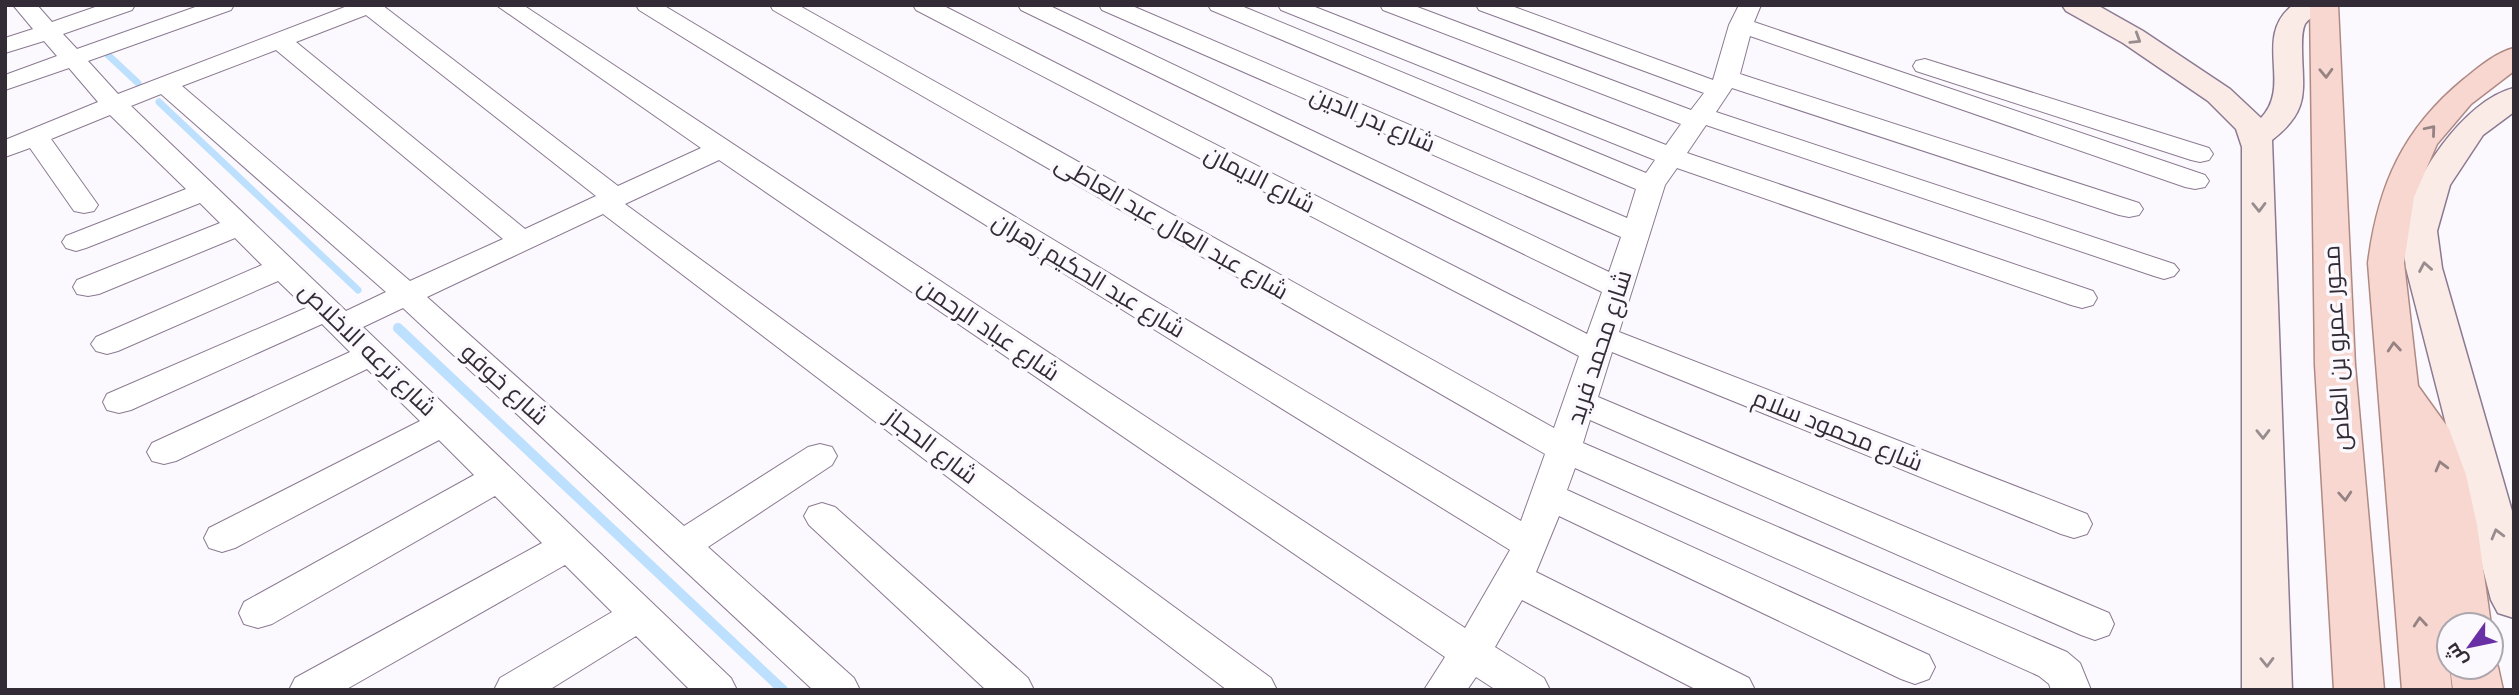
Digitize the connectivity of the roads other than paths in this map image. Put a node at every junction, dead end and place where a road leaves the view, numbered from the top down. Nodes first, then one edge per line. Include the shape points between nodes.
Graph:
1 (23, 5) edge
2 (124, 5) edge
3 (223, 5) edge
4 (507, 5) edge
5 (647, 5) edge
6 (781, 5) edge
7 (924, 5) edge
8 (1029, 5) edge
9 (1110, 5) edge
10 (1219, 5) edge
11 (1289, 5) edge
12 (1391, 5) edge
13 (1487, 5) edge
14 (2076, 5) edge
15 (2318, 5) edge
16 (2324, 5) edge
17 (370, 6) edge
18 (1746, 13) edge
19 (48, 31) junction
20 (279, 40) junction
21 (5, 46) edge
22 (2514, 57) edge
23 (74, 58) junction
24 (5, 83) edge
25 (164, 84) junction
26 (2514, 97) edge
27 (1710, 101) junction
28 (114, 104) junction
29 (36, 137) junction
30 (2256, 137) junction
31 (5, 149) edge
32 (721, 149) junction
33 (2200, 154) dead end
34 (1669, 156) junction
35 (2194, 181) dead end
36 (1651, 185) junction
37 (206, 191) junction
38 (611, 200) junction
39 (84, 205) dead end
40 (2129, 209) dead end
41 (241, 225) junction
42 (1637, 233) junction
43 (523, 241) junction
44 (76, 243) dead end
45 (284, 267) junction
46 (2164, 270) dead end
47 (88, 287) dead end
48 (1617, 288) junction
49 (407, 295) junction
50 (2082, 298) dead end
51 (336, 317) junction
52 (107, 344) dead end
53 (1599, 344) junction
54 (373, 354) junction
55 (2398, 388) junction
56 (120, 402) dead end
57 (1580, 402) junction
58 (444, 424) junction
59 (1564, 449) junction
60 (164, 452) dead end
61 (820, 456) dead end
62 (500, 477) junction
63 (1549, 496) junction
64 (822, 516) dead end
65 (2074, 524) dead end
66 (222, 538) dead end
67 (569, 545) junction
68 (1531, 545) junction
69 (682, 546) junction
70 (1515, 579) junction
71 (2514, 600) edge
72 (2464, 603) edge
73 (258, 613) dead end
74 (640, 615) junction
75 (2095, 624) dead end
76 (1471, 653) junction
77 (1915, 667) dead end
78 (309, 690) edge
79 (514, 690) edge
80 (717, 690) edge
81 (840, 690) edge
82 (1014, 690) edge
83 (1257, 690) edge
84 (1444, 690) edge
85 (1530, 690) edge
86 (1735, 690) edge
87 (2071, 690) edge
88 (2267, 690) edge
89 (2359, 690) edge
90 (2427, 690) edge

1 - 19 street, شارع ترعه الاخلاص
2 - 19 street
3 - 23 street
4 - 32 street, شارع عباد الرحمن
5 - 68 street, شارع عبد الحكيم زهران
6 - 59 street, شارع عبد العال عبد العاطى
7 - 53 street, شارع الايمان
8 - 48 street
9 - 42 street, شارع بدر الدين
10 - 36 street
11 - 34 street
12 - 27 street
13 - 27 street
14 -> 30 street via 2219,95 2243,116
15 - 30 street via 2301,12 2290,24 2289,101 2272,127
16 -> 89 main road, محور عمرو بن العاص via 2335,365
17 - 20 street
17 - 38 street, شارع الحجاز
18 - 27 street, شارع محمد فريد
18 - 33 street
18 - 35 street
19 - 21 street
19 - 23 street, شارع ترعه الاخلاص
20 - 25 street
20 - 43 street
55 -> 22 main road via 2386,263 2388,223 2404,173 2431,129 2472,88
23 - 24 street
23 - 28 street, شارع ترعه الاخلاص
25 - 28 street
25 - 49 street, شارع خوفو
71 -> 26 street via 2424,268 2420,231 2433,185 2448,159 2472,128
27 - 34 street, شارع محمد فريد
27 - 40 street
27 - 46 street
28 - 29 street
28 - 37 street, شارع ترعه الاخلاص
29 - 31 street
29 - 39 street
30 -> 88 street
32 - 38 street
32 - 76 street, شارع عباد الرحمن
34 - 36 street, شارع محمد فريد
34 - 50 street
36 - 42 street, شارع محمد فريد
37 - 41 street, شارع ترعه الاخلاص
37 - 44 street
38 - 43 street
38 - 83 street, شارع الحجاز
41 - 45 street, شارع ترعه الاخلاص
41 - 47 street
42 - 48 street, شارع محمد فريد
43 - 49 street
45 - 51 street, شارع ترعه الاخلاص
45 - 52 street
48 - 53 street, شارع محمد فريد
49 - 51 street
49 - 69 street, شارع خوفو
51 - 54 street, شارع ترعه الاخلاص
51 - 56 street
53 - 57 street, شارع محمد فريد
53 - 65 street, شارع محمود سلام
54 - 58 street, شارع ترعه الاخلاص
54 - 60 street
72 -> 55 main road via 2438,455 2428,428
90 -> 55 main road
57 - 59 street, شارع محمد فريد
57 - 75 street
58 - 62 street, شارع ترعه الاخلاص
58 - 66 street
59 - 63 street, شارع محمد فريد
59 - 87 street, شارع عبد العال عبد العاطى via 2053,664 2066,675
61 - 69 street
62 - 67 street, شارع ترعه الاخلاص
62 - 73 street
63 - 68 street, شارع محمد فريد
63 - 77 street
64 - 82 street
67 - 74 street, شارع ترعه الاخلاص
67 - 78 street
68 - 70 street, شارع محمد فريد
69 - 81 street, شارع خوفو
70 - 76 street, شارع محمد فريد
70 - 86 street
74 - 79 street
74 - 80 street, شارع ترعه الاخلاص
76 - 84 street, شارع محمد فريد
76 - 85 street, شارع عباد الرحمن

